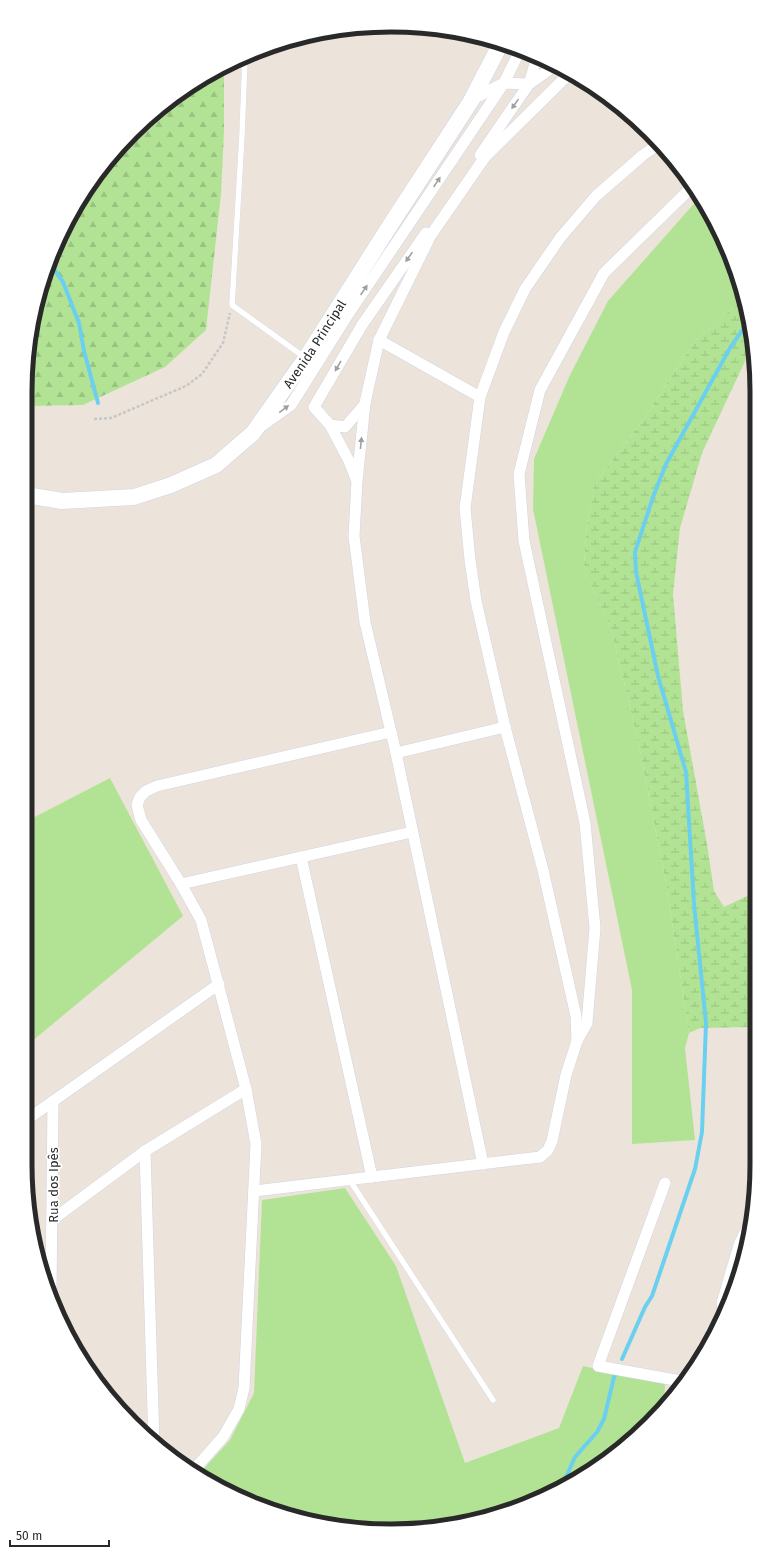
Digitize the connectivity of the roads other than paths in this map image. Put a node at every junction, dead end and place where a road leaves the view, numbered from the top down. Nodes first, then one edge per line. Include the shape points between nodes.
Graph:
1 (498, 49) edge
2 (517, 55) edge
3 (535, 62) edge
4 (245, 63) edge
5 (550, 69) edge
6 (565, 78) edge
7 (504, 83) junction
8 (529, 84) junction
9 (471, 101) junction
10 (654, 147) edge
11 (688, 191) edge
12 (397, 228) junction
13 (347, 316) junction
14 (362, 325) junction
15 (379, 340) junction
16 (306, 358) junction
17 (480, 397) junction
18 (365, 403) junction
19 (330, 425) junction
20 (253, 433) junction
21 (357, 481) junction
22 (32, 496) edge
23 (505, 727) junction
24 (391, 732) junction
25 (396, 753) junction
26 (412, 832) junction
27 (301, 857) junction
28 (182, 884) junction
29 (219, 984) junction
30 (577, 1041) junction
31 (246, 1089) junction
32 (53, 1101) junction
33 (32, 1116) edge
34 (145, 1151) junction
35 (483, 1164) junction
36 (372, 1177) junction
37 (349, 1179) junction
38 (665, 1183) dead end
39 (254, 1191) junction
40 (52, 1220) junction
41 (742, 1238) edge
42 (50, 1278) edge
43 (722, 1304) edge
44 (678, 1381) edge
45 (492, 1400) dead end
46 (154, 1435) edge
47 (197, 1466) edge

1 - 9 street, Avenida Principal
2 - 7 street
3 - 8 street
4 - 16 lane via 232,305
5 - 8 street
6 - 15 street via 485,157 431,235
7 - 8 street
7 - 9 street
12 -> 7 street
8 -> 14 street
9 - 12 street, Avenida Principal
10 - 17 street via 596,196 560,238 525,289 504,332
11 - 30 street via 604,273 540,390 519,474 524,541 586,823 595,928 587,1023
13 -> 12 street
12 - 16 street, Avenida Principal
13 - 14 street
20 -> 13 street via 291,405
14 -> 19 street via 314,407
15 - 17 street
15 - 18 street
16 - 20 street, Avenida Principal
17 - 23 street via 465,508 476,601
18 - 19 street via 345,427
21 -> 18 street
19 - 21 street
20 - 22 street, Avenida Principal via 216,465 171,485 134,497 62,501
21 - 24 street via 354,536 359,583 365,622
23 - 25 street
23 - 30 street via 543,870 576,1016
24 - 25 street
24 - 28 street via 157,786 146,791 137,805 141,820
25 - 26 street
26 - 27 street
26 - 35 street
27 - 28 street
27 - 36 street
28 - 29 street via 201,920
29 - 31 street
29 - 32 street
30 - 35 street via 548,1150 540,1157
31 - 34 street
31 - 39 street via 256,1144
32 - 33 street
32 - 40 street, Rua dos Ipês
34 - 40 street
34 - 46 street
35 - 36 street
36 - 37 street
37 - 39 street
37 - 45 lane
38 - 44 street via 598,1366
39 - 47 street via 244,1388 239,1409 223,1436
40 - 42 street, Rua dos Ipês
41 - 43 street

